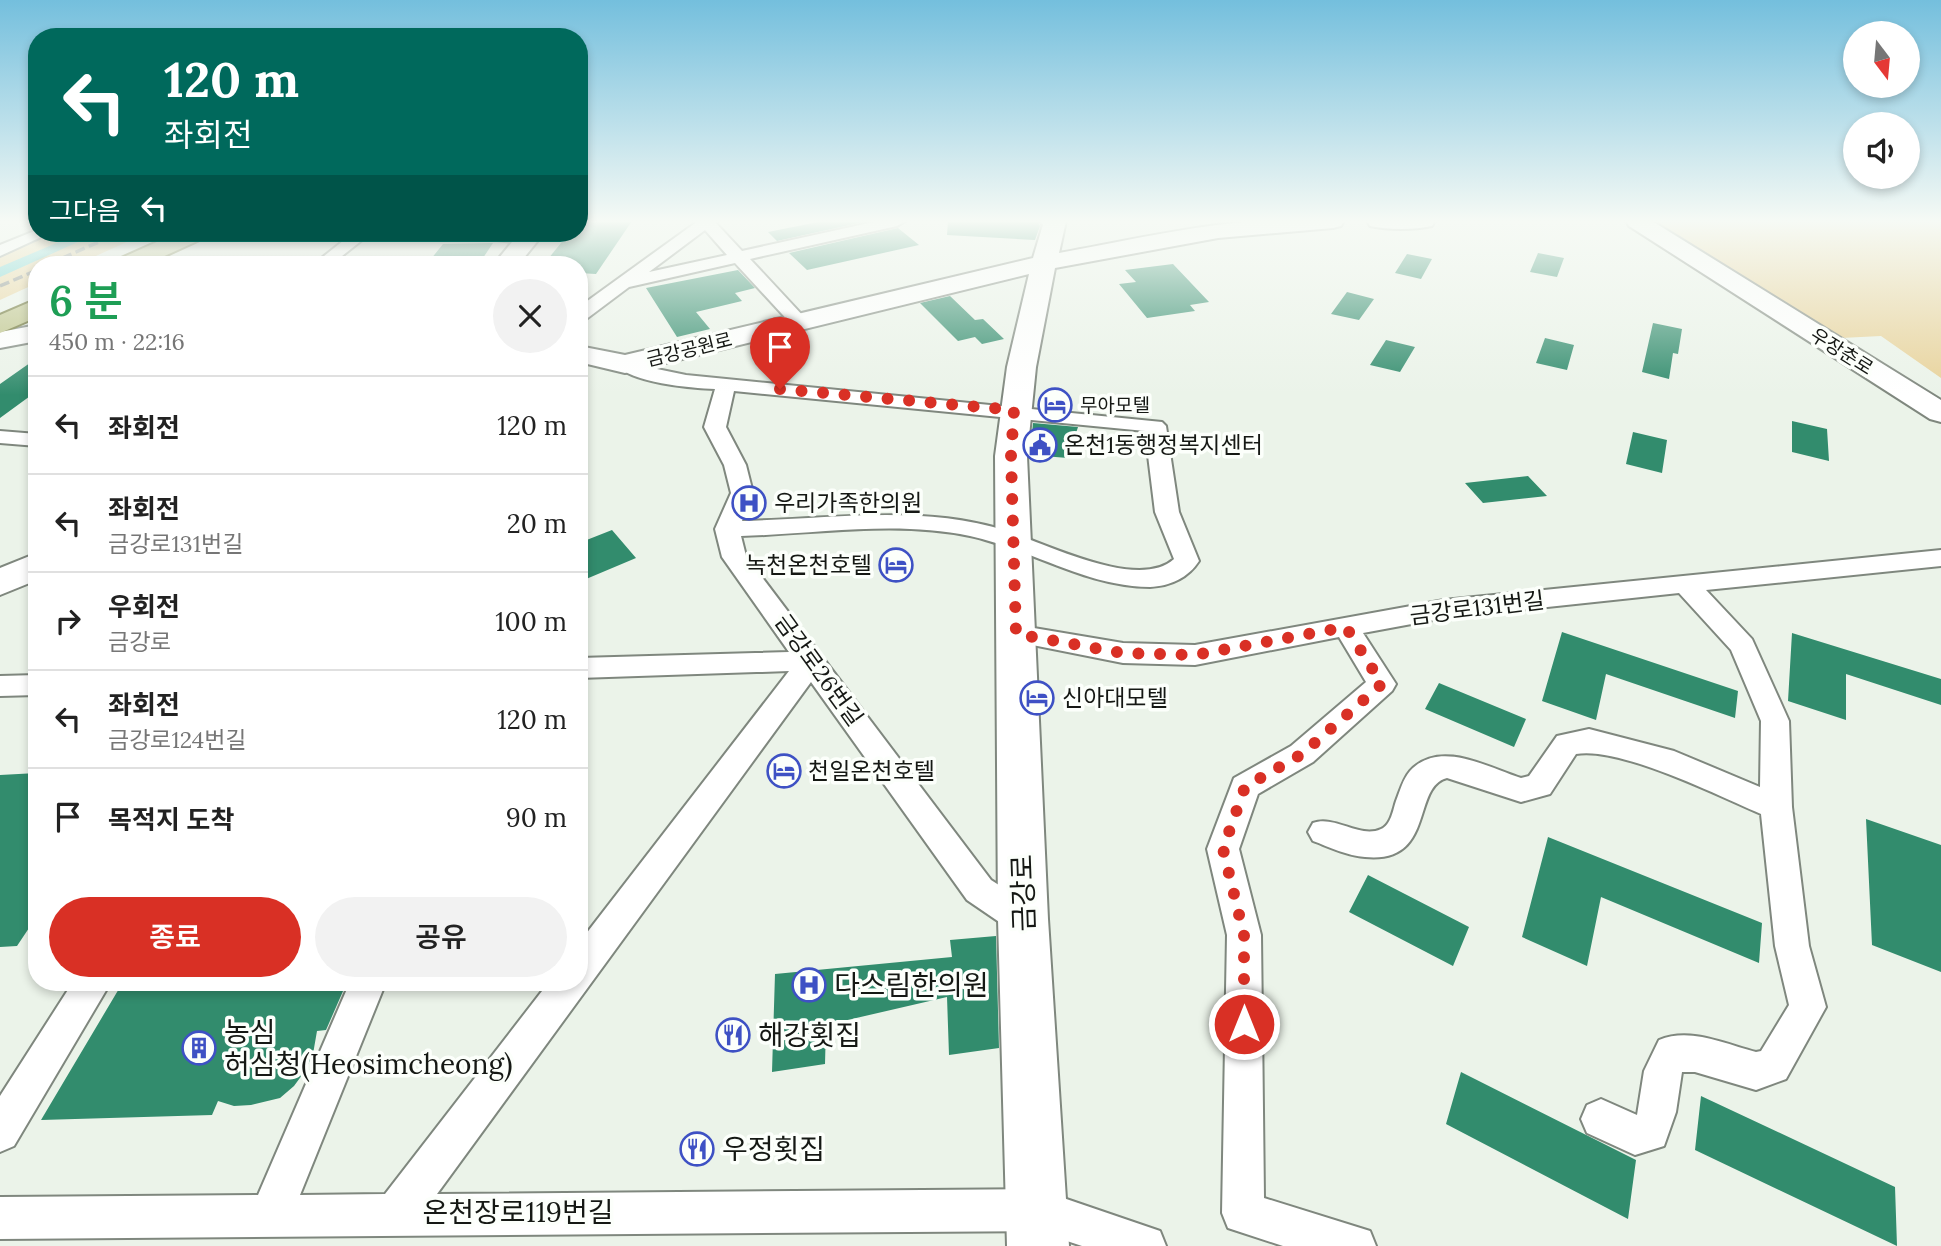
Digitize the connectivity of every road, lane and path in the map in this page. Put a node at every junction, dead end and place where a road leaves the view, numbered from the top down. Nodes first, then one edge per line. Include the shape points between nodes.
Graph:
1 (629, 279) edge
2 (642, 279) edge
3 (759, 279) edge
4 (976, 279) edge
5 (1040, 279) edge
6 (1730, 279) edge
7 (624, 283) junction
8 (588, 309) edge
9 (18, 318) edge
10 (799, 322) junction
11 (0, 340) edge
12 (588, 356) edge
13 (625, 364) junction
14 (726, 384) junction
15 (1014, 410) junction
16 (1941, 413) edge
17 (0, 436) edge
18 (28, 439) edge
19 (727, 529) junction
20 (1013, 540) junction
21 (1941, 558) edge
22 (28, 569) edge
23 (0, 583) edge
24 (1685, 584) junction
25 (1346, 627) junction
26 (1016, 634) junction
27 (812, 661) junction
28 (588, 668) edge
29 (28, 685) edge
30 (0, 686) edge
31 (1776, 807) junction
32 (1324, 832) dead end
33 (1023, 919) junction
34 (588, 959) edge
35 (87, 991) edge
36 (364, 991) edge
37 (564, 991) edge
38 (1601, 1119) dead end
39 (0, 1132) edge
40 (397, 1213) junction
41 (271, 1214) junction
42 (0, 1218) edge
43 (1037, 1228) edge
44 (1145, 1246) edge
45 (1354, 1246) edge

1 - 7 street
2 - 7 street
3 - 10 street
4 - 10 street, 금강공원로
5 - 15 street, 금강로
6 - 16 street, 우장춘로
7 - 8 street
9 - 11 street
10 - 13 street, 금강공원로
12 - 13 street, 금강공원로
13 - 14 street via 677,382
14 - 15 street
14 - 19 street via 715,427 735,465 742,493
15 - 20 street, 금강로
15 - 20 street via 1155,426 1167,512 1187,561 1171,576 1123,578
17 - 18 street
19 - 20 street via 911,522 965,525
19 - 27 street, 금강로26번길 via 734,557
20 - 26 street, 금강로
21 - 24 street, 금강로131번길
22 - 23 street
24 - 25 street, 금강로131번길 via 1444,609
24 - 31 street via 1743,646 1775,721
25 - 26 street, 금강로131번길 via 1195,655 1123,653
25 - 45 street via 1382,684 1302,754 1245,787 1223,849 1244,935 1243,1213
26 - 33 street, 금강로
27 - 28 street
27 - 33 street, 금강로26번길 via 979,890
27 - 34 street
29 - 30 street
31 - 32 street via 1663,759 1589,740 1567,744 1539,785 1521,790 1447,766 1433,769 1419,781 1402,829 1389,842 1365,844
31 - 38 street via 1793,947 1808,1007 1773,1066 1756,1071 1695,1054 1672,1053 1664,1062 1657,1120 1650,1132 1635,1135
33 - 43 street, 금강로
35 - 39 street
36 - 41 street
37 - 40 street
40 - 41 street, 온천장로119번길
40 - 43 street, 온천장로119번길
41 - 42 street, 온천장로119번길
43 - 44 street, 온천장로119번길

